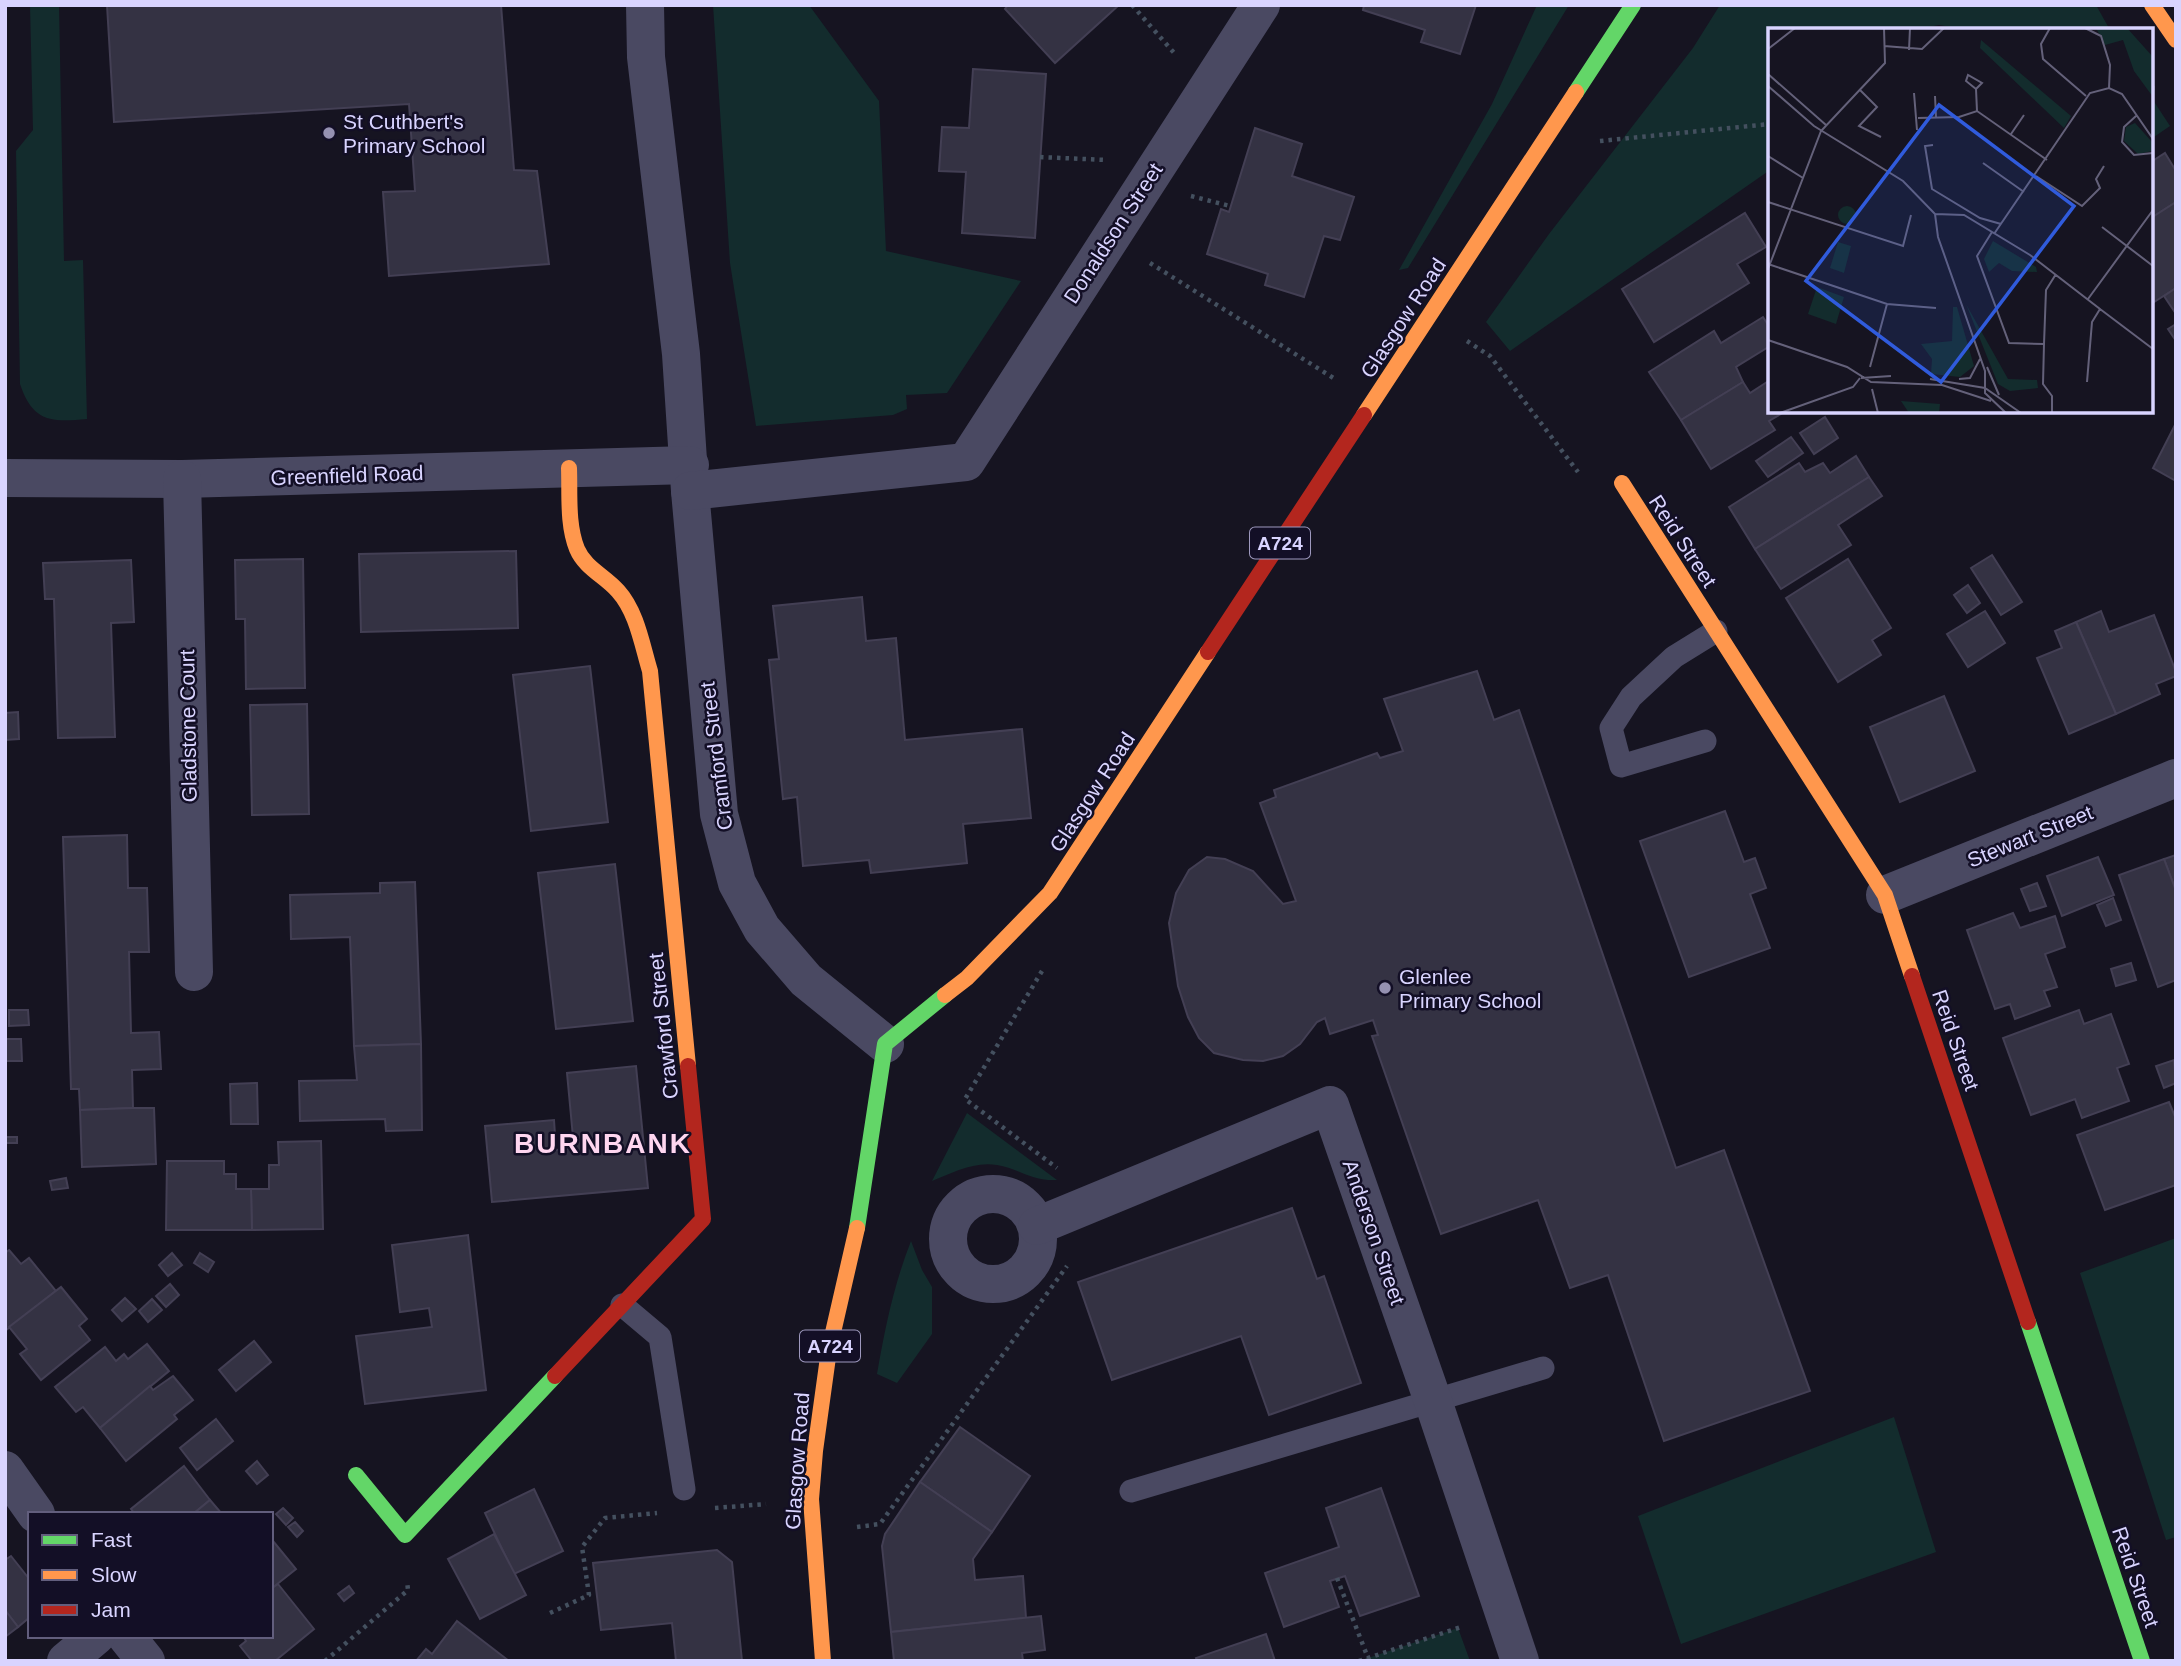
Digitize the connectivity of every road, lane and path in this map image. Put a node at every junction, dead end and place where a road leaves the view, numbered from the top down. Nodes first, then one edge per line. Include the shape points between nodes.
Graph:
1 (645, 5) edge
2 (1132, 5) edge
3 (1261, 5) edge
4 (1633, 5) edge
5 (2152, 5) edge
6 (2176, 40) edge
7 (1206, 90) junction
8 (1768, 124) edge
9 (1540, 146) junction
10 (1040, 157) dead end
11 (1145, 183) junction
12 (1110, 238) junction
13 (1429, 316) junction
14 (1341, 382) dead end
15 (966, 462) joint
16 (569, 468) junction
17 (5, 478) edge
18 (690, 478) junction
19 (182, 479) junction
20 (1622, 484) joint
21 (1716, 631) junction
22 (1705, 741) dead end
23 (2176, 778) edge
24 (1885, 895) junction
25 (1043, 970) dead end
26 (194, 972) dead end
27 (885, 1044) junction
28 (1100, 1200) junction
29 (1037, 1226) dead end
30 (1069, 1262) dead end
31 (622, 1305) junction
32 (1543, 1368) dead end
33 (1433, 1401) junction
34 (5, 1470) edge
35 (356, 1475) dead end
36 (684, 1489) dead end
37 (1131, 1491) dead end
38 (766, 1504) dead end
39 (714, 1508) dead end
40 (35, 1512) edge
41 (660, 1513) dead end
42 (880, 1524) dead end
43 (405, 1535) junction
44 (1337, 1578) dead end
45 (1503, 1612) junction
46 (550, 1613) dead end
47 (94, 1638) edge
48 (127, 1638) edge
49 (1368, 1658) junction
50 (66, 1661) edge
51 (146, 1661) edge
52 (325, 1661) edge
53 (823, 1661) edge
54 (1359, 1661) edge
55 (1520, 1661) edge
56 (2142, 1661) edge

1 - 18 street, Cramford Street via 646,57 681,354
2 - 7 path
3 - 7 street, Donaldson Street
4 - 9 street, Glasgow Road / A724
5 - 6 street
7 - 11 street, Donaldson Street
8 - 9 path
9 - 13 street, Glasgow Road / A724
10 - 11 path via 1106,160
11 - 12 street, Donaldson Street
12 - 14 path
12 - 15 street, Donaldson Street
13 - 20 path via 1490,356 1595,495
13 - 27 street, Glasgow Road / A724 via 1050,893 967,978
15 - 18 street, Greenfield Road
16 - 18 street, Greenfield Road
16 - 19 street, Greenfield Road
16 - 31 street, Crawford Street via 577,550 588,567 618,592 635,624 650,671 703,1219
17 - 19 street, Greenfield Road
18 - 27 street, Cramford Street via 719,814 737,883 762,929 806,980
19 - 26 street, Gladstone Court
20 - 21 street, Reid Street
21 - 22 lane via 1674,657 1631,697 1611,729 1621,766
21 - 24 street, Reid Street
23 - 24 street, Stewart Street
24 - 56 street, Reid Street
25 - 28 path via 965,1099
27 - 53 street, Glasgow Road / A724 via 855,1242 829,1350 816,1440 812,1534
28 - 29 street, Anderson Street
28 - 33 street, Anderson Street via 1330,1105
30 - 42 path
31 - 36 lane via 660,1337
31 - 43 street, Crawford Street
32 - 33 lane
33 - 37 lane
33 - 45 street, Anderson Street
34 - 40 street
35 - 43 street
38 - 39 path
41 - 46 path via 605,1518 582,1547 589,1595
43 - 52 path via 408,1590
44 - 49 path
45 - 49 path
45 - 55 street, Anderson Street
47 - 50 street
48 - 51 street
49 - 54 path

